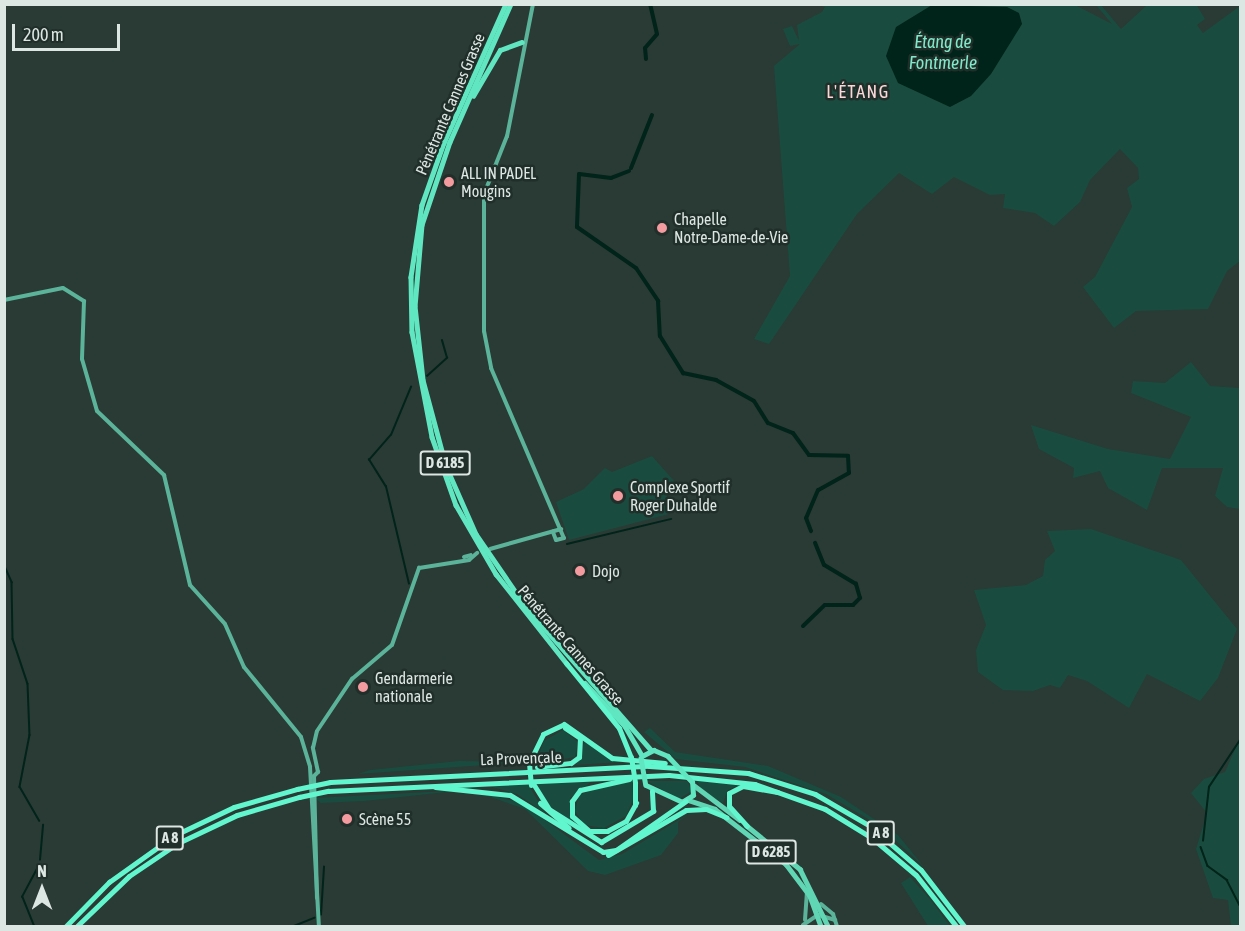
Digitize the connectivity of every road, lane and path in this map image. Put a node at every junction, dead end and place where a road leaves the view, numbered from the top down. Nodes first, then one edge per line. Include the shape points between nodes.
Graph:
1 (504, 4) edge
2 (511, 4) edge
3 (533, 4) edge
4 (522, 42) junction
5 (515, 44) junction
6 (521, 48) junction
7 (461, 116) junction
8 (4, 300) edge
9 (551, 500) junction
10 (561, 529) junction
11 (554, 531) junction
12 (544, 537) junction
13 (554, 539) junction
14 (490, 549) dead end
15 (477, 553) dead end
16 (566, 663) junction
17 (651, 750) junction
18 (641, 757) junction
19 (531, 763) junction
20 (685, 766) junction
21 (313, 767) junction
22 (512, 771) junction
23 (312, 775) junction
24 (669, 775) junction
25 (416, 784) junction
26 (693, 784) junction
27 (533, 785) junction
28 (652, 791) junction
29 (790, 794) junction
30 (687, 801) junction
31 (696, 802) junction
32 (636, 803) junction
33 (701, 808) junction
34 (726, 817) junction
35 (563, 819) junction
36 (747, 826) junction
37 (566, 831) junction
38 (621, 846) junction
39 (807, 891) junction
40 (821, 904) junction
41 (825, 914) junction
42 (818, 915) junction
43 (836, 920) junction
44 (802, 926) edge
45 (66, 927) edge
46 (76, 927) edge
47 (319, 927) edge
48 (821, 927) edge
49 (828, 927) edge
50 (837, 927) edge
51 (956, 927) edge
52 (964, 927) edge

1 - 16 highway, Pénétrante Cannes Grasse / D 6185 via 444,143 419,218 411,288 416,365 432,437 462,517 502,582
2 - 7 highway, Pénétrante Cannes Grasse / D 6185
3 - 4 main road
4 - 5 highway
4 - 6 main road
5 - 6 highway
5 - 7 highway via 500,50
6 - 9 main road via 507,136 484,194 485,341 491,368
7 - 17 highway, Pénétrante Cannes Grasse / D 6185 via 427,206 416,275 420,358 439,444 465,514 497,567 559,648
8 - 21 main road via 63,288 82,298 87,313 82,359 97,411 164,475 187,578 225,624 244,667 294,723
9 - 10 main road
9 - 11 main road
10 - 11 main road
10 - 13 main road via 564,538
11 - 12 main road
11 - 13 main road
12 - 13 main road
12 - 14 main road
15 - 21 main road via 419,568 392,645 352,679 320,726 313,745
16 - 18 highway, Pénétrante Cannes Grasse / D 6185 via 625,726
16 - 32 highway, bridge via 619,728 631,757
17 - 18 highway
17 - 26 highway, bridge via 668,756
18 - 28 highway, Pénétrante Cannes Grasse, bridge via 646,785
19 - 20 highway via 543,734 564,724 612,758
19 - 22 highway via 553,730 568,728 580,738 582,752 575,761
19 - 27 highway, bridge
20 - 22 highway, La Provençale / A 8
20 - 52 highway, La Provençale / A 8 via 769,778 840,807 906,855
21 - 23 main road
21 - 23 main road
22 - 45 highway, La Provençale / A 8, bridge via 330,783 234,807 175,835 109,882
23 - 47 main road
24 - 25 highway, La Provençale / A 8
24 - 29 highway, La Provençale / A 8 via 734,779
24 - 32 highway via 585,787 574,797 571,812 583,828 601,832 622,824
25 - 37 highway via 504,793
25 - 46 highway, La Provençale / A 8, bridge via 328,791 237,814 178,843 114,888
26 - 30 highway
26 - 36 main road, D 6285
27 - 35 highway via 544,803
27 - 38 highway via 546,811 590,843 604,849
28 - 30 highway
28 - 35 highway via 655,809 609,841 589,839
29 - 36 highway via 732,789 728,803
29 - 51 highway, La Provençale / A 8 via 837,815 880,844 916,875
30 - 31 main road, D 6285
30 - 38 highway
31 - 33 main road
31 - 34 main road, D 6285
32 - 35 highway via 625,825 606,835 585,833
33 - 34 highway
33 - 37 highway via 681,812 610,855 591,852
34 - 39 main road, D 6285 via 786,864
36 - 40 main road, D 6285 via 792,861
37 - 38 highway via 597,851
39 - 42 main road, D 6285
39 - 44 main road via 809,908
40 - 41 main road, D 6285
40 - 43 main road
41 - 42 main road
41 - 43 main road
41 - 49 main road, D 6285
42 - 44 main road
42 - 48 main road, D 6285
43 - 50 main road

